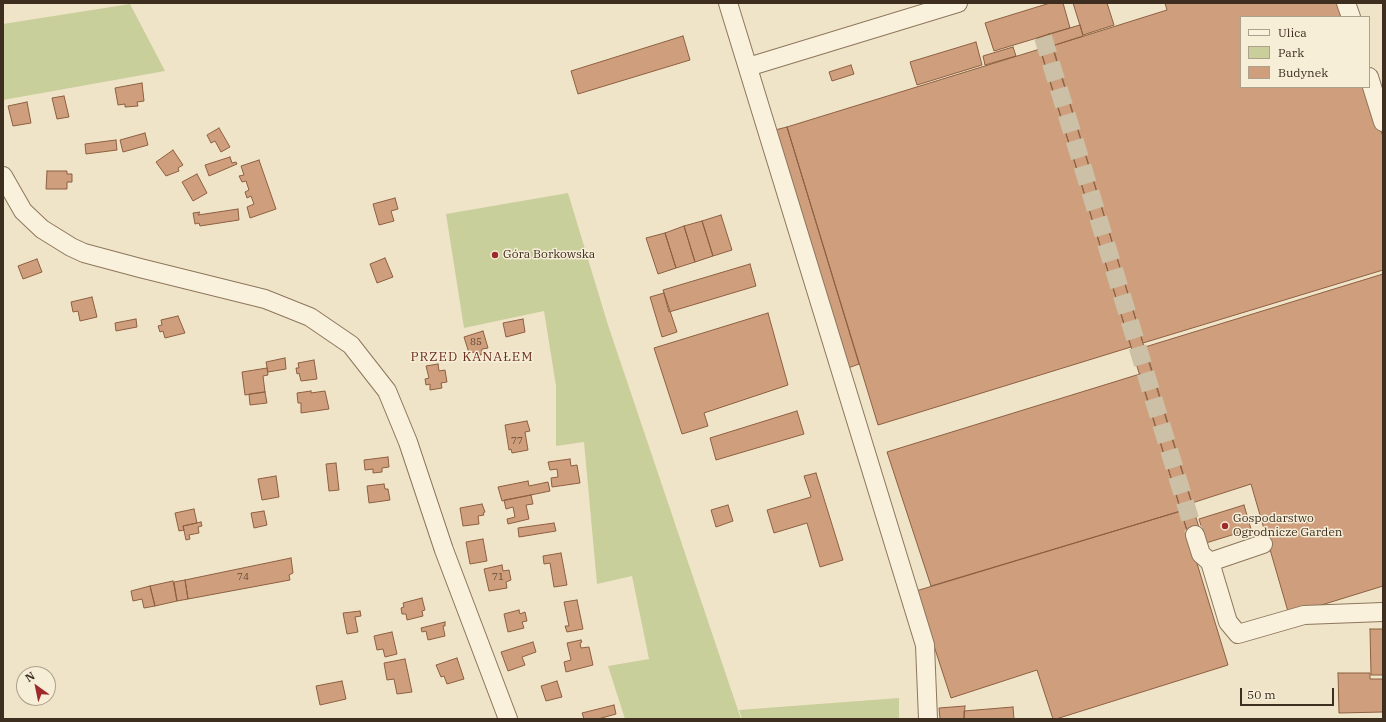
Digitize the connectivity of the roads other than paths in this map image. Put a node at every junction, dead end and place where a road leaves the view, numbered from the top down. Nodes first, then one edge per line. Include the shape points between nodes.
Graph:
1 (728, 3) edge
2 (958, 3) edge
3 (1346, 3) edge
4 (1351, 16) edge
5 (748, 67) junction
6 (1370, 80) edge
7 (1383, 122) edge
8 (3, 176) edge
9 (1195, 535) tunnel mouth
10 (1263, 544) dead end
11 (1210, 562) junction
12 (1383, 612) edge
13 (508, 719) edge
14 (928, 719) edge

1 - 5 street
2 - 5 street
3 - 4 street
5 - 14 street via 925,644
6 - 7 street
8 - 13 street via 23,211 42,229 71,247 140,268 265,300 310,317 352,345 387,392 408,442 447,557
9 - 11 street via 1201,554
10 - 11 street
11 - 12 street via 1228,622 1238,634 1304,615

